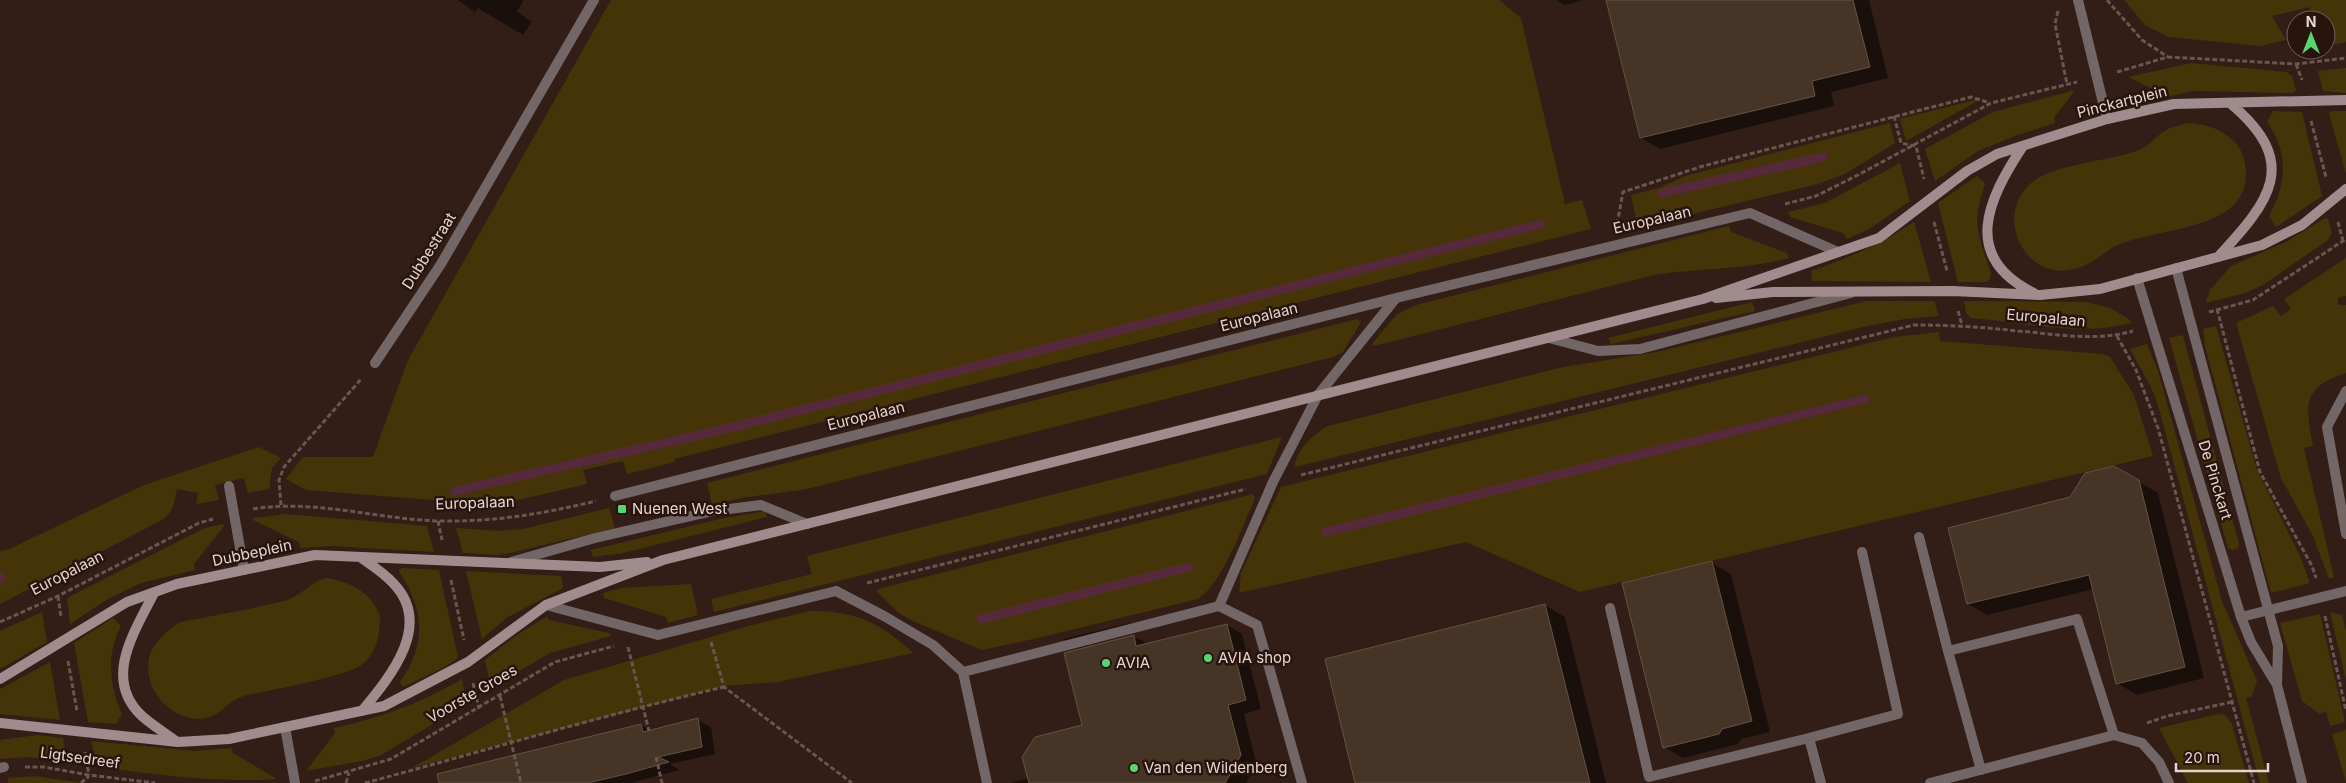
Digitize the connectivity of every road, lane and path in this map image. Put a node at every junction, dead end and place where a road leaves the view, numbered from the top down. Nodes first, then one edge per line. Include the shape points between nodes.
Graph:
1 (594, 0) edge
2 (2078, 0) edge
3 (2107, 0) edge
4 (2059, 8) dead end
5 (2168, 57) junction
6 (2346, 58) edge
7 (2296, 64) junction
8 (2096, 78) junction
9 (2067, 84) junction
10 (2346, 100) edge
11 (2307, 102) junction
12 (1991, 103) junction
13 (2230, 104) junction
14 (1894, 116) junction
15 (2107, 119) junction
16 (1916, 146) junction
17 (2023, 146) junction
18 (2346, 190) edge
19 (1928, 200) junction
20 (2332, 201) junction
21 (1750, 213) junction
22 (2344, 240) edge
23 (1614, 244) junction
24 (1838, 252) junction
25 (2217, 259) junction
26 (2176, 268) junction
27 (2137, 278) junction
28 (1952, 291) junction
29 (1852, 293) junction
30 (2040, 295) junction
31 (1396, 298) junction
32 (1703, 299) junction
33 (1962, 325) junction
34 (1549, 338) junction
35 (374, 363) joint
36 (2346, 391) edge
37 (1318, 395) junction
38 (1273, 482) junction
39 (229, 486) dead end
40 (615, 496) joint
41 (281, 505) junction
42 (235, 512) junction
43 (438, 521) junction
44 (807, 524) junction
45 (2346, 534) edge
46 (1919, 537) dead end
47 (1862, 552) dead end
48 (358, 556) junction
49 (663, 560) junction
50 (447, 562) junction
51 (503, 564) junction
52 (244, 570) junction
53 (836, 591) junction
54 (2346, 591) edge
55 (154, 593) junction
56 (58, 596) junction
57 (2321, 598) junction
58 (546, 604) junction
59 (1219, 606) junction
60 (1610, 608) dead end
61 (2269, 610) junction
62 (2241, 617) junction
63 (0, 622) edge
64 (706, 624) junction
65 (658, 635) junction
66 (64, 640) junction
67 (617, 645) dead end
68 (1948, 651) junction
69 (468, 662) junction
70 (963, 672) junction
71 (0, 679) edge
72 (2277, 685) junction
73 (724, 687) junction
74 (500, 696) junction
75 (2232, 702) junction
76 (643, 706) junction
77 (479, 709) junction
78 (362, 711) junction
79 (2346, 711) edge
80 (0, 725) edge
81 (284, 728) junction
82 (80, 731) junction
83 (649, 731) dead end
84 (2114, 735) junction
85 (1809, 738) junction
86 (178, 742) junction
87 (511, 744) junction
88 (656, 757) dead end
89 (2, 768) edge
90 (1981, 770) junction
91 (349, 773) junction
92 (90, 775) junction
93 (313, 781) dead end
94 (81, 783) edge
95 (155, 783) edge
96 (295, 783) edge
97 (346, 783) edge
98 (364, 783) edge
99 (521, 783) edge
100 (662, 783) edge
101 (852, 783) edge
102 (987, 783) edge
103 (1302, 783) edge
104 (1821, 783) edge
105 (1930, 783) edge
106 (2169, 783) edge
107 (2254, 783) edge
108 (2302, 783) edge

1 - 35 street, Dubbestraat via 441,264
2 - 8 street
3 - 5 path via 2142,40
4 - 9 path via 2055,24
5 - 7 path
5 - 8 path
6 - 7 path
7 - 11 path
8 - 9 path
8 - 15 street
9 - 12 path
10 - 11 main road
11 - 13 main road
11 - 20 path
12 - 14 path via 1971,97
12 - 16 path
13 - 15 main road, Pinckartplein via 2174,104
13 - 25 main road via 2260,132 2270,154 2272,171 2262,205
14 - 16 path via 1901,143
14 - 23 path via 1703,166 1623,192
15 - 17 main road, Pinckartplein
16 - 19 path
16 - 21 path via 1816,196
17 - 19 main road, Europalaan via 1997,154 1967,171
17 - 30 main road via 1999,184 1988,214 1987,230 1990,249 1999,266 2012,280
18 - 20 main road
19 - 24 main road, Europalaan via 1879,238
19 - 28 path
20 - 22 path
20 - 25 main road via 2302,225 2262,245
21 - 23 street, Europalaan
21 - 24 street
22 - 57 path via 2253,300 2217,309 2260,472 2312,566
23 - 31 street, Europalaan
24 - 32 main road, Europalaan
25 - 26 main road
26 - 27 main road
26 - 61 street, De Pinckart
27 - 30 main road via 2100,289
27 - 62 street, De Pinckart
28 - 29 main road, Europalaan
28 - 30 main road, Europalaan
28 - 33 path
29 - 32 main road, Europalaan via 1772,292
29 - 34 street, Europalaan via 1640,349 1598,351
31 - 37 street
31 - 40 street, Europalaan
32 - 34 main road, Europalaan
33 - 38 path, Europalaan via 1914,325
33 - 75 path, Europalaan via 2084,337 2117,336 2136,370 2158,428
34 - 37 main road, Europalaan
35 - 41 path via 284,467 279,480
36 - 45 street via 2327,427
37 - 38 street
37 - 44 main road, Europalaan
38 - 53 path, Europalaan
38 - 59 street
39 - 42 street
40 - 43 path, Europalaan via 514,518
41 - 42 path, Europalaan
41 - 43 path, Europalaan
42 - 52 street
42 - 56 path, Europalaan via 199,523
43 - 50 path
44 - 49 main road, Europalaan
44 - 51 street, Europalaan via 761,505 713,511 595,538
46 - 68 street
47 - 85 street via 1898,714
48 - 50 main road, Europalaan
48 - 52 main road, Dubbeplein via 315,555
48 - 78 main road via 395,584 404,598 410,628 408,642 398,663
49 - 51 main road, Europalaan via 600,568
49 - 58 main road, Europalaan
50 - 51 main road, Europalaan
50 - 69 path
52 - 55 main road, Dubbeplein via 177,584
53 - 64 street
53 - 70 street via 933,645
54 - 57 street
55 - 66 main road via 127,602
55 - 86 main road via 125,652 121,669 123,685 130,702 142,716
56 - 63 path, Europalaan
56 - 66 path
57 - 61 street
57 - 79 path
58 - 65 street
58 - 69 main road, Europalaan
59 - 70 street
59 - 103 street via 1257,625
60 - 85 street via 1649,777
61 - 62 street
61 - 72 street, De Pinckart via 2278,646
62 - 72 street, De Pinckart via 2251,642
64 - 65 street
64 - 73 path
65 - 76 path via 626,642
66 - 71 main road
66 - 82 path
67 - 74 path, Voorste Groes via 555,662
68 - 84 street via 2077,619
68 - 90 street
69 - 77 path
69 - 78 main road, Europalaan via 384,706
70 - 102 street
72 - 108 street, De Pinckart
73 - 76 path
73 - 101 path
74 - 77 path, Voorste Groes
74 - 87 path
75 - 84 path via 2166,716
75 - 107 path
76 - 83 path
76 - 87 path
77 - 91 path, Voorste Groes via 391,759
78 - 81 main road
80 - 82 main road
81 - 86 main road via 229,739
81 - 96 street
82 - 86 main road
82 - 92 path
84 - 90 street
84 - 106 street via 2142,743 2159,762
85 - 104 street
87 - 98 path
87 - 99 path
88 - 100 path
89 - 92 path, Ligtsedreef via 44,767
90 - 105 street
91 - 93 path, Voorste Groes
91 - 97 path
92 - 94 path
92 - 95 path, Ligtsedreef

